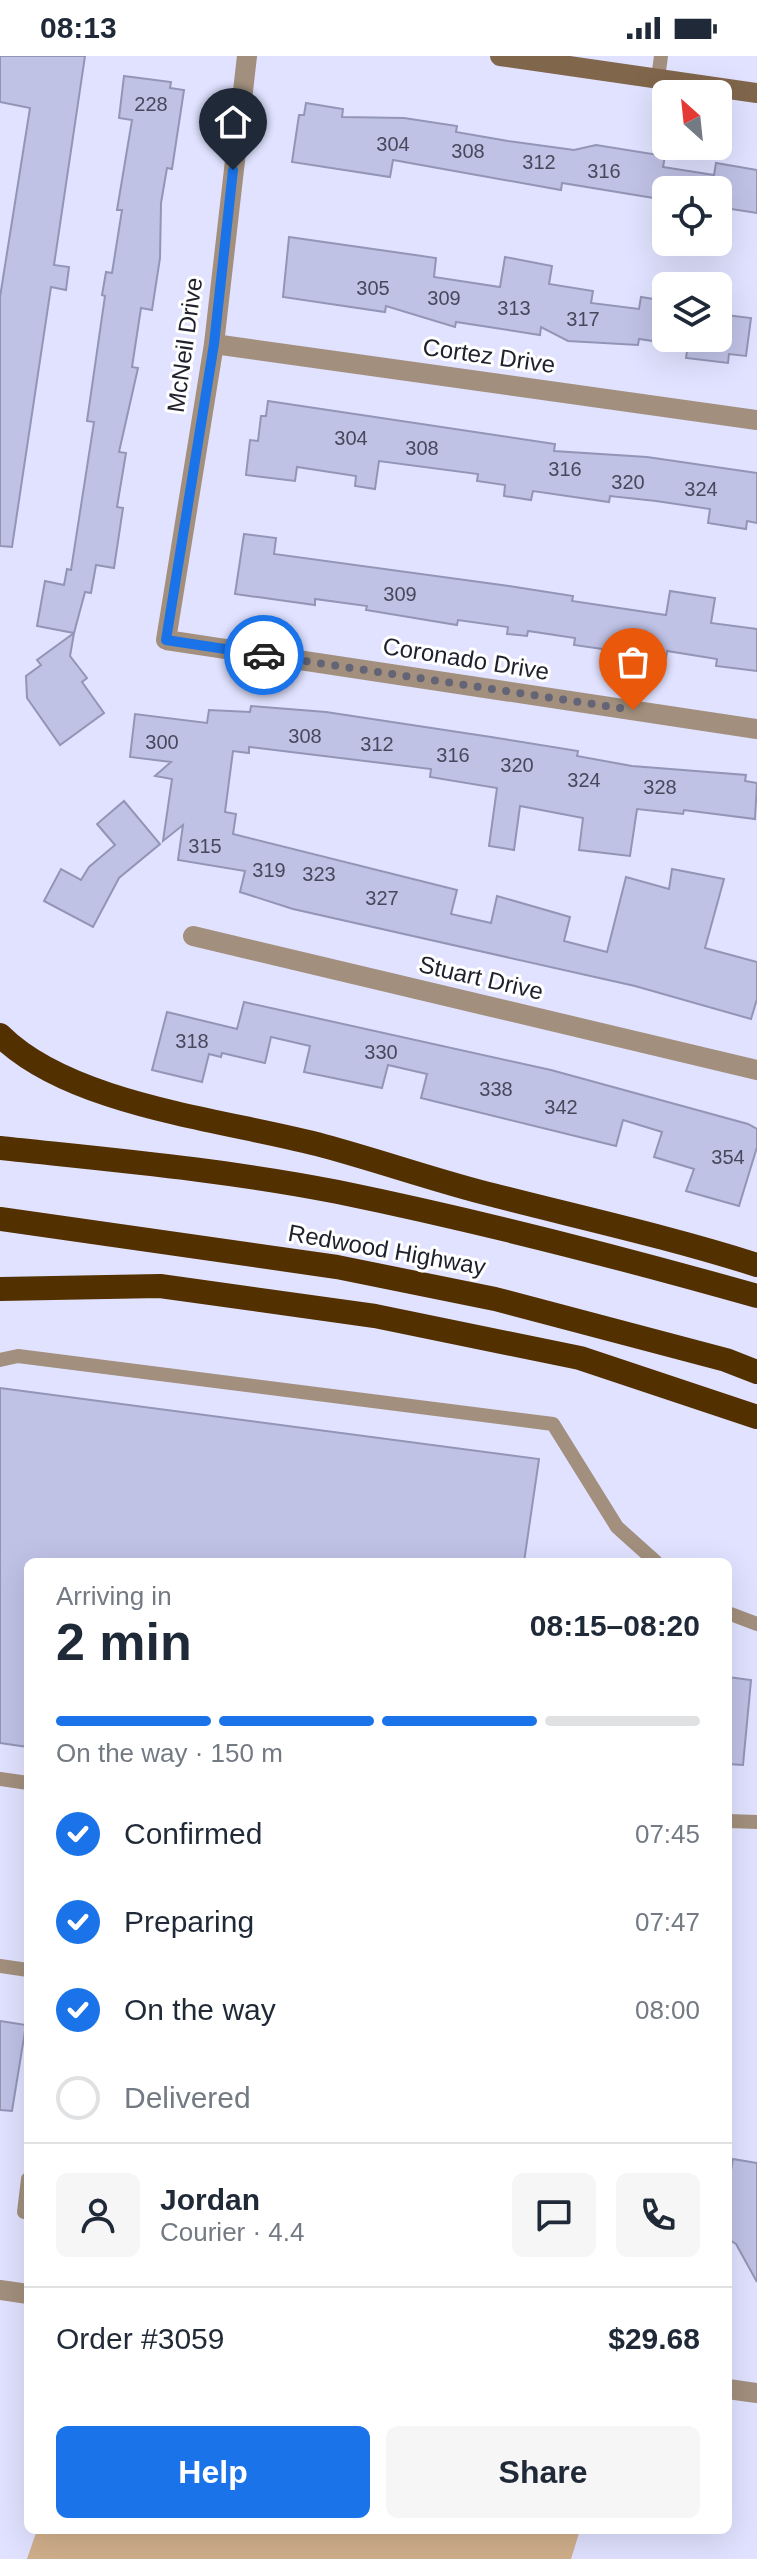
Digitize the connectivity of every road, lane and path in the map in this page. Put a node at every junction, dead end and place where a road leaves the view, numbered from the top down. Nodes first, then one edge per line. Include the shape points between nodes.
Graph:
1 (247, 56) edge
2 (500, 56) edge
3 (661, 56) edge
4 (658, 78) junction
5 (757, 93) edge
6 (214, 344) junction
7 (757, 420) edge
8 (166, 640) joint
9 (757, 729) edge
10 (193, 936) dead end
11 (0, 1035) edge
12 (757, 1070) edge
13 (0, 1148) edge
14 (0, 1219) edge
15 (757, 1265) edge
16 (0, 1289) edge
17 (757, 1296) edge
18 (0, 1360) edge
19 (757, 1372) edge
20 (757, 1417) edge
21 (652, 1558) edge
22 (732, 1615) edge
23 (757, 1624) edge
24 (0, 1779) edge
25 (24, 1782) edge
26 (732, 1821) edge
27 (757, 1822) edge
28 (0, 1966) edge
29 (24, 1969) edge
30 (0, 2290) edge
31 (24, 2293) edge
32 (732, 2390) edge
33 (757, 2393) edge

1 - 6 street, McNeil Drive
2 - 4 main road
3 - 4 lane
4 - 5 main road
6 - 7 street, Cortez Drive
6 - 8 street, McNeil Drive
8 - 9 street, Coronado Drive
10 - 12 street, Stuart Drive
11 - 15 highway via 35,1065 125,1098 322,1145
13 - 17 highway, Redwood Highway via 336,1192 628,1259
14 - 19 highway, Redwood Highway via 337,1267 480,1296
16 - 20 highway via 160,1286 375,1316 580,1358
18 - 21 lane via 18,1356 553,1424 617,1527
22 - 23 lane
24 - 25 lane
26 - 27 lane
28 - 29 lane
30 - 31 street
32 - 33 street

